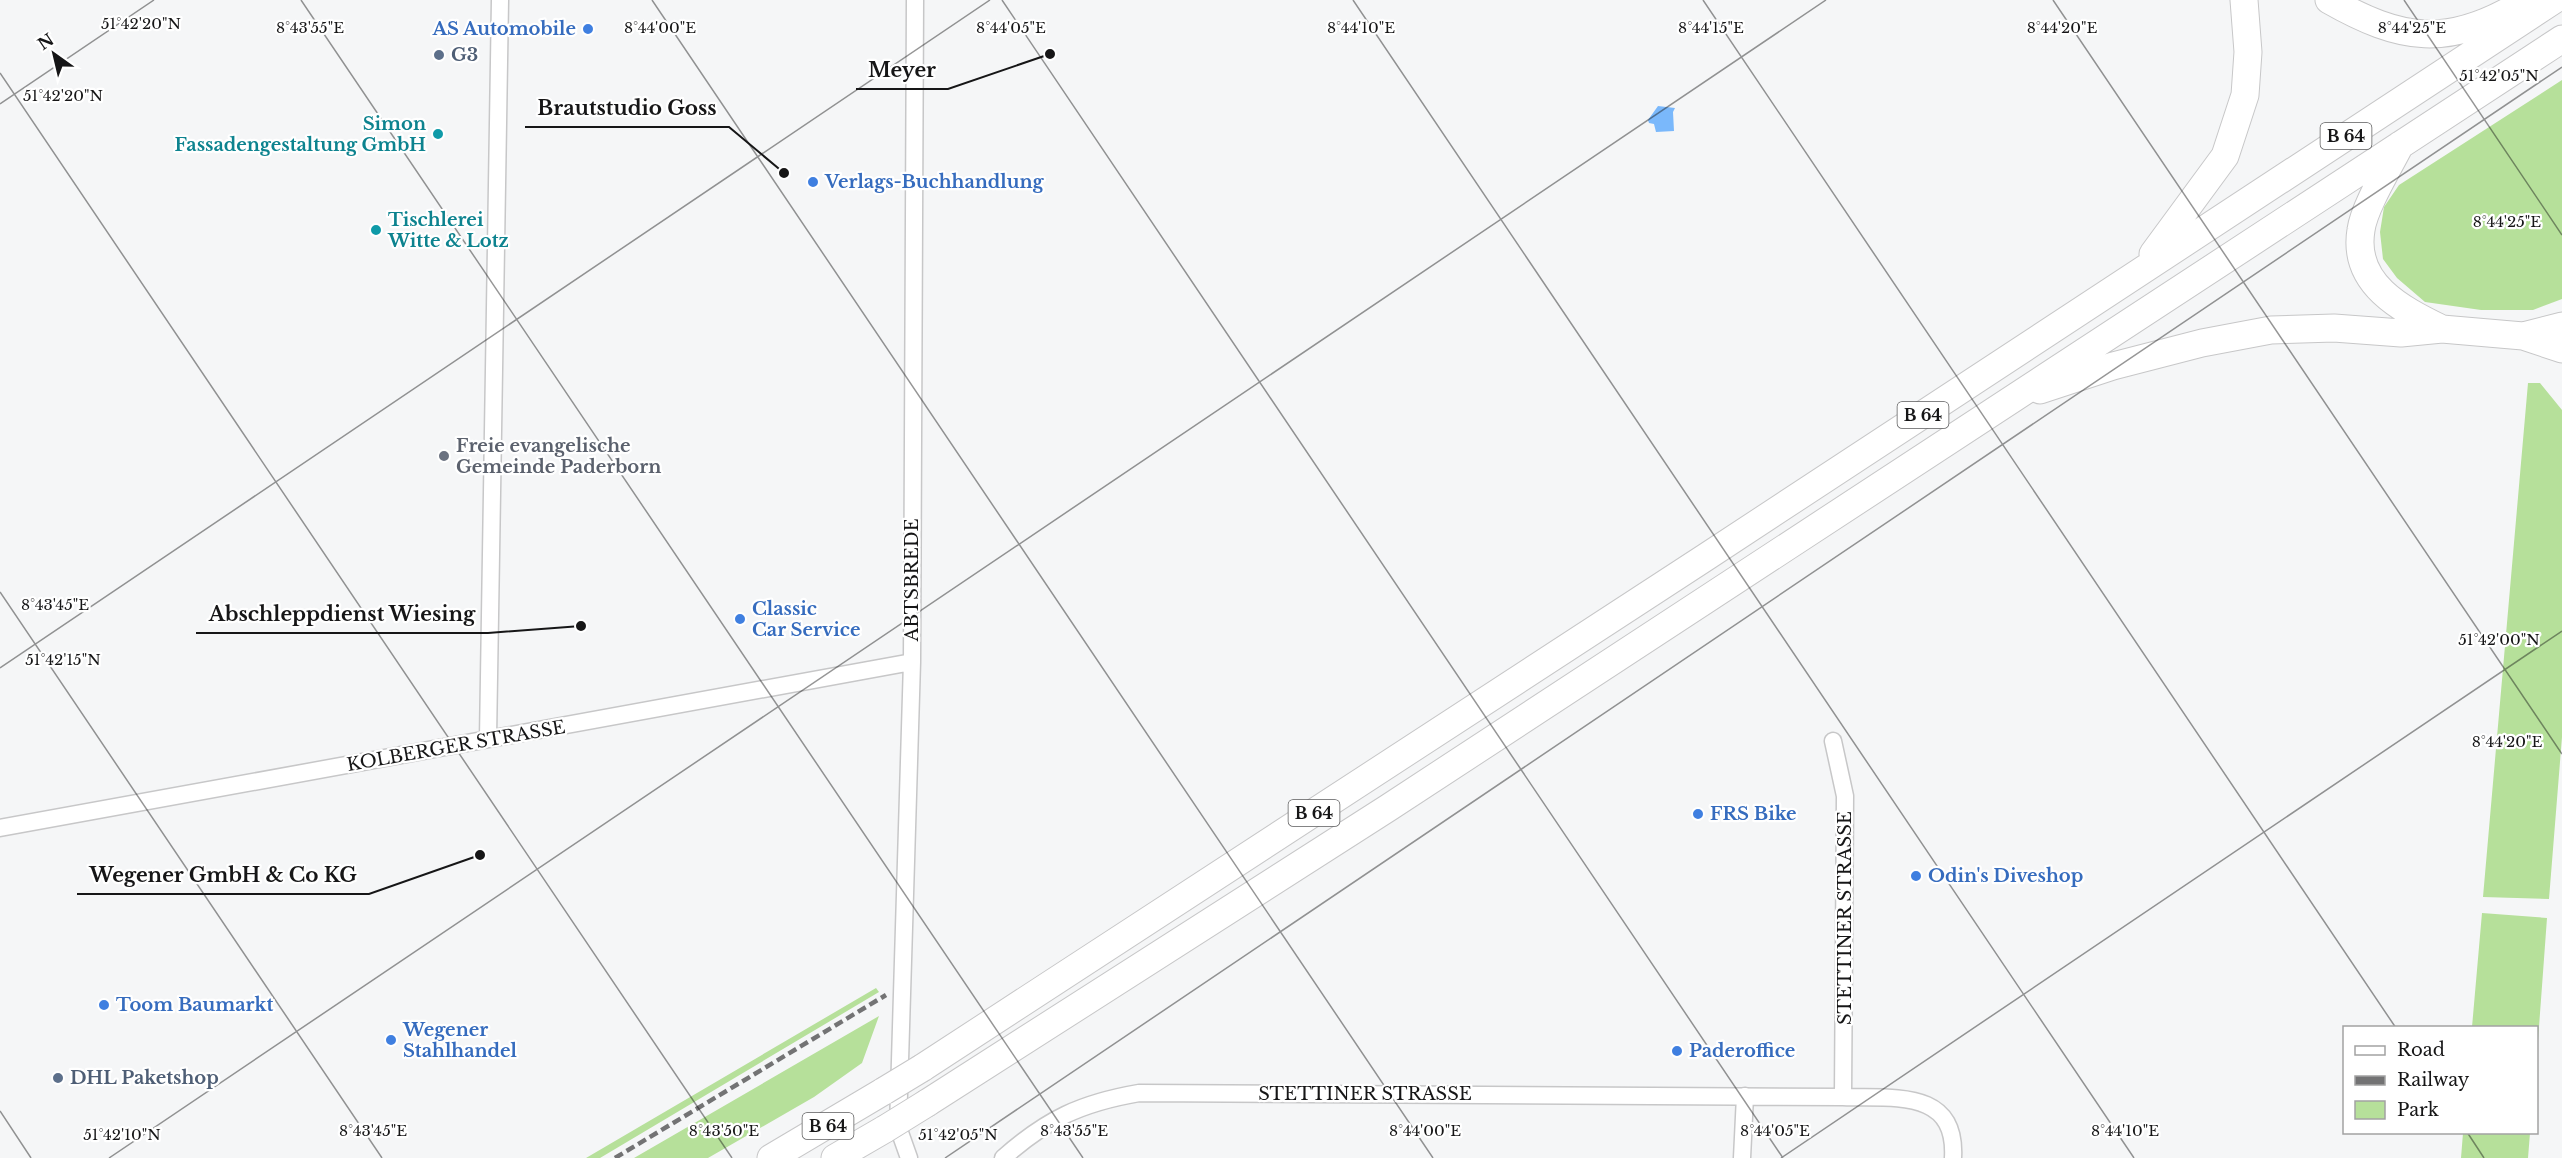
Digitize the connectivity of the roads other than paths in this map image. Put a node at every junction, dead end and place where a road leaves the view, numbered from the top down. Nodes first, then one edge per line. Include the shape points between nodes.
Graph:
1 (500, 0) edge
2 (915, 0) edge
3 (2244, 0) edge
4 (2329, 0) edge
5 (2528, 0) edge
6 (2554, 0) edge
7 (2562, 39) edge
8 (2402, 143) junction
9 (2139, 272) junction
10 (2442, 329) junction
11 (2561, 344) edge
12 (2008, 400) junction
13 (912, 662) junction
14 (488, 739) junction
15 (1833, 741) dead end
16 (0, 828) edge
17 (1745, 1096) junction
18 (1843, 1096) junction
19 (771, 1158) edge
20 (835, 1158) edge
21 (909, 1158) edge
22 (1003, 1158) edge
23 (1742, 1158) edge
24 (1953, 1158) edge

1 - 14 street
2 - 13 street, ABTSBREDE
3 - 9 highway via 2248,52 2245,95 2225,156
4 - 5 highway via 2384,26 2417,34 2457,33 2505,14
6 - 9 highway, B 64
7 - 8 highway, B 64
8 - 10 highway via 2361,228 2360,254 2385,296
8 - 12 highway, B 64
9 - 19 highway, B 64, bridge via 921,1068
10 - 11 highway via 2523,336
10 - 12 highway via 2402,333 2334,328 2271,330 2114,366
12 - 20 highway, B 64, bridge via 1378,814
13 - 14 street, KOLBERGER STRASSE
13 - 21 street, ABTSBREDE via 898,1127
14 - 16 street, KOLBERGER STRASSE
15 - 18 street, STETTINER STRASSE via 1845,796
17 - 18 street, STETTINER STRASSE
17 - 22 street, STETTINER STRASSE via 1139,1093 1104,1099 1065,1113
17 - 23 street
18 - 24 street, STETTINER STRASSE via 1922,1101 1945,1116 1954,1142

